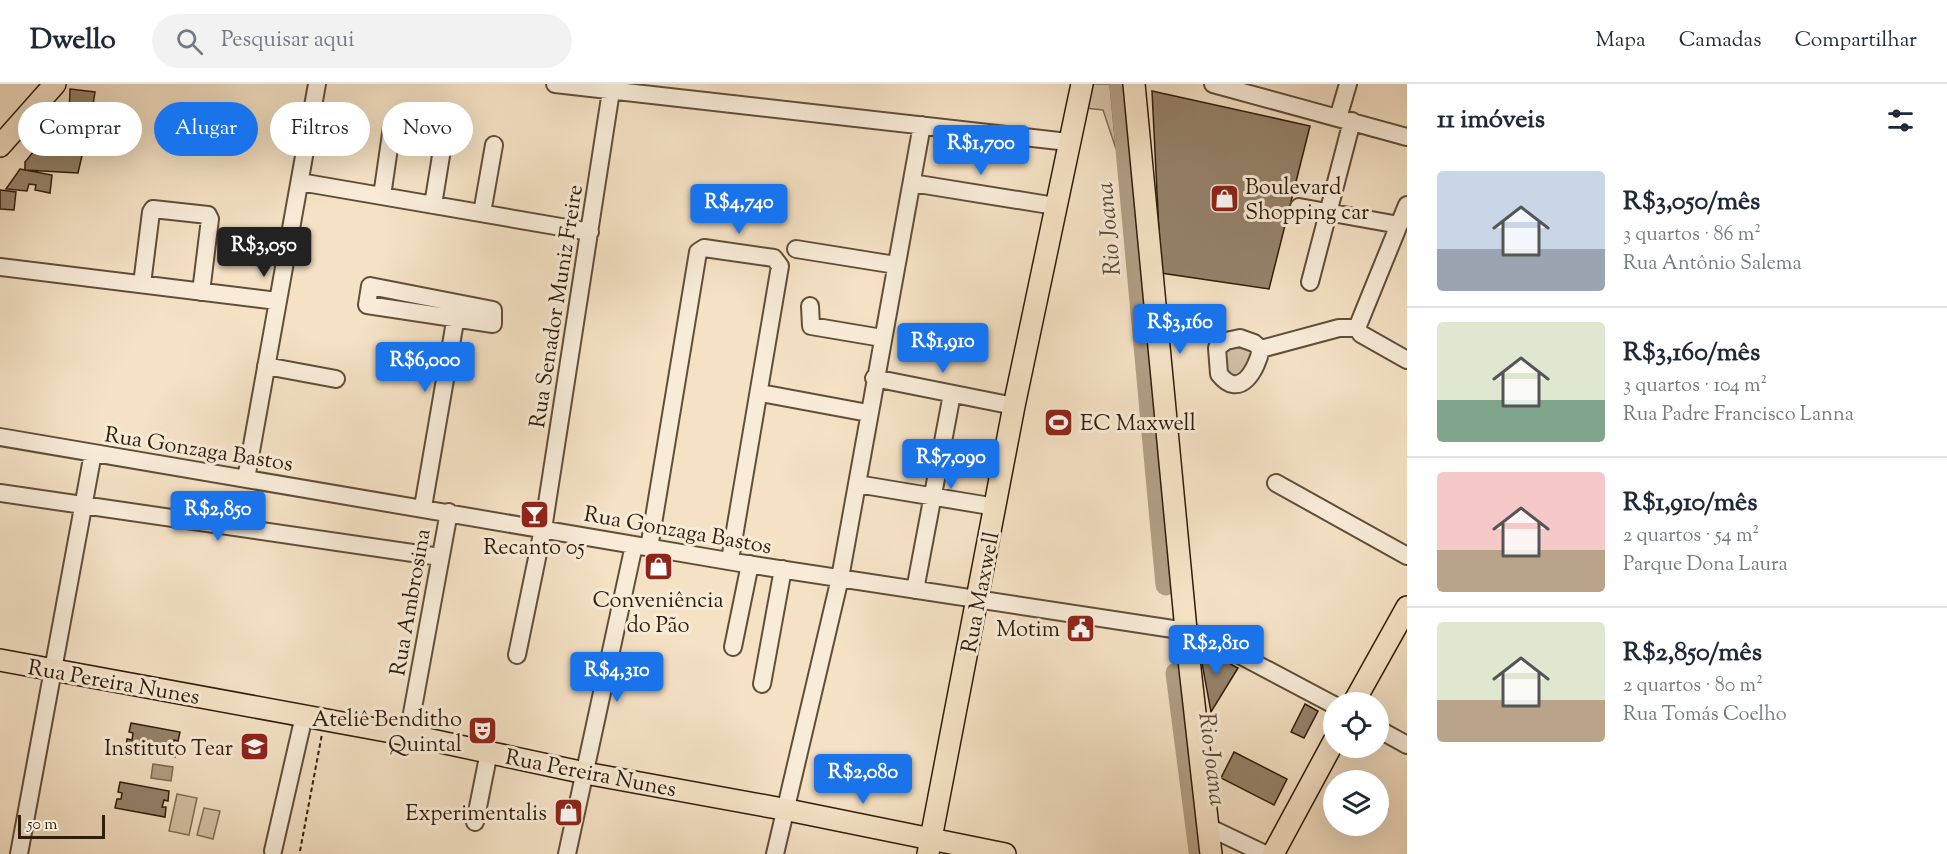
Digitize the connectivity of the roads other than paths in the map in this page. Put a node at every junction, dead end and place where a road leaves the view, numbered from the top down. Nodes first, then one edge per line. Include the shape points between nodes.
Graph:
1 (54, 84) edge
2 (317, 84) edge
3 (555, 84) edge
4 (1082, 84) edge
5 (1134, 84) edge
6 (1213, 84) edge
7 (1348, 84) edge
8 (611, 91) junction
9 (1345, 120) junction
10 (922, 125) junction
11 (1407, 137) edge
12 (1068, 142) junction
13 (494, 145) dead end
14 (0, 146) edge
15 (388, 156) edge
16 (441, 156) edge
17 (300, 182) junction
18 (912, 183) junction
19 (382, 196) junction
20 (433, 205) junction
21 (1407, 205) edge
22 (1055, 206) junction
23 (1299, 207) dead end
24 (482, 213) junction
25 (1328, 213) junction
26 (1399, 225) junction
27 (590, 232) junction
28 (796, 249) dead end
29 (896, 265) junction
30 (0, 267) edge
31 (1310, 282) dead end
32 (142, 284) junction
33 (201, 292) junction
34 (278, 301) junction
35 (810, 306) dead end
36 (457, 310) dead end
37 (1358, 328) junction
38 (882, 338) junction
39 (1261, 349) dead end
40 (1407, 360) edge
41 (266, 366) junction
42 (874, 378) junction
43 (336, 379) dead end
44 (766, 394) dead end
45 (952, 394) junction
46 (1014, 406) junction
47 (868, 413) junction
48 (0, 437) edge
49 (93, 453) junction
50 (246, 478) junction
51 (1276, 483) dead end
52 (857, 484) junction
53 (0, 493) edge
54 (932, 496) junction
55 (84, 505) junction
56 (423, 507) junction
57 (996, 507) junction
58 (449, 512) junction
59 (543, 529) junction
60 (642, 546) junction
61 (1407, 555) edge
62 (440, 557) junction
63 (730, 560) junction
64 (750, 564) junction
65 (783, 569) junction
66 (840, 578) junction
67 (915, 590) junction
68 (978, 599) junction
69 (1407, 607) edge
70 (1186, 630) junction
71 (733, 647) dead end
72 (517, 655) dead end
73 (0, 660) edge
74 (54, 670) junction
75 (762, 684) dead end
76 (1360, 692) edge
77 (1323, 699) edge
78 (314, 718) junction
79 (408, 735) junction
80 (1389, 735) edge
81 (1407, 745) edge
82 (489, 752) junction
83 (1325, 758) edge
84 (585, 773) junction
85 (788, 810) junction
86 (476, 822) dead end
87 (1208, 827) junction
88 (930, 847) edge
89 (1243, 848) edge
90 (273, 851) dead end
91 (19, 854) edge
92 (567, 854) edge
93 (775, 854) edge
94 (1005, 854) edge
95 (1210, 854) edge
96 (1265, 854) edge
97 (1273, 854) edge

1 - 14 main road
2 - 17 street
3 - 8 street
4 - 12 main road, Rua Maxwell
5 - 70 main road
6 - 9 street
7 - 9 street
8 - 10 street
8 - 27 street, Rua Senador Muniz Freire
9 - 11 street
9 - 25 street
10 - 12 street
10 - 18 street
12 - 22 main road, Rua Maxwell
13 - 24 street
15 - 19 street
16 - 20 street
17 - 19 street
17 - 34 street
18 - 22 street
18 - 29 street
19 - 20 street
20 - 24 street
21 - 26 street
22 - 46 main road, Rua Maxwell
23 - 25 street
24 - 27 street
25 - 26 street
25 - 31 street
26 - 37 street
27 - 59 street, Rua Senador Muniz Freire
28 - 29 street
29 - 38 street
30 - 32 street
32 - 33 street
32 - 33 street via 153,209 208,215
33 - 34 street
34 - 41 street
35 - 38 street via 811,326
36 - 56 street
37 - 39 street via 1339,327
37 - 40 street via 1361,334
38 - 42 street
41 - 43 street
41 - 50 street
42 - 45 street
42 - 47 street
44 - 47 street
45 - 46 street
45 - 54 street
46 - 57 main road, Rua Maxwell
47 - 52 street
48 - 49 street, Rua Gonzaga Bastos
49 - 50 street, Rua Gonzaga Bastos
49 - 55 street
50 - 56 street, Rua Gonzaga Bastos
51 - 61 street
52 - 54 street
52 - 66 street
53 - 55 street
54 - 57 street
54 - 67 street
55 - 62 street
55 - 74 street
56 - 58 street, Rua Gonzaga Bastos
57 - 68 main road, Rua Maxwell
58 - 59 street, Rua Gonzaga Bastos
58 - 62 street, Rua Ambrosina
59 - 60 street, Rua Gonzaga Bastos
59 - 72 street, Rua Senador Muniz Freire
60 - 63 street, Rua Gonzaga Bastos
60 - 63 street via 698,252 704,248 774,258 780,266
60 - 84 street
62 - 79 street, Rua Ambrosina
63 - 64 street, Rua Gonzaga Bastos
64 - 65 street, Rua Gonzaga Bastos
64 - 71 street
65 - 66 street, Rua Gonzaga Bastos
65 - 75 street
66 - 67 street, Rua Gonzaga Bastos
66 - 85 street
67 - 68 street, Rua Gonzaga Bastos
68 - 70 street, Rua Gonzaga Bastos
68 - 88 main road, Rua Maxwell
69 - 76 main road
70 - 77 street, Rua Gonzaga Bastos
70 - 87 main road
73 - 74 main road, Rua Pereira Nunes
74 - 78 main road, Rua Pereira Nunes
74 - 91 street
78 - 79 main road, Rua Pereira Nunes
78 - 90 street
79 - 82 main road, Rua Pereira Nunes
80 - 81 street
82 - 84 main road, Rua Pereira Nunes
82 - 86 street
83 - 97 main road
84 - 85 main road, Rua Pereira Nunes
84 - 92 street
85 - 88 main road, Rua Pereira Nunes
85 - 93 street
87 - 89 street
87 - 95 main road
88 - 94 main road, Rua Pereira Nunes
89 - 96 street

